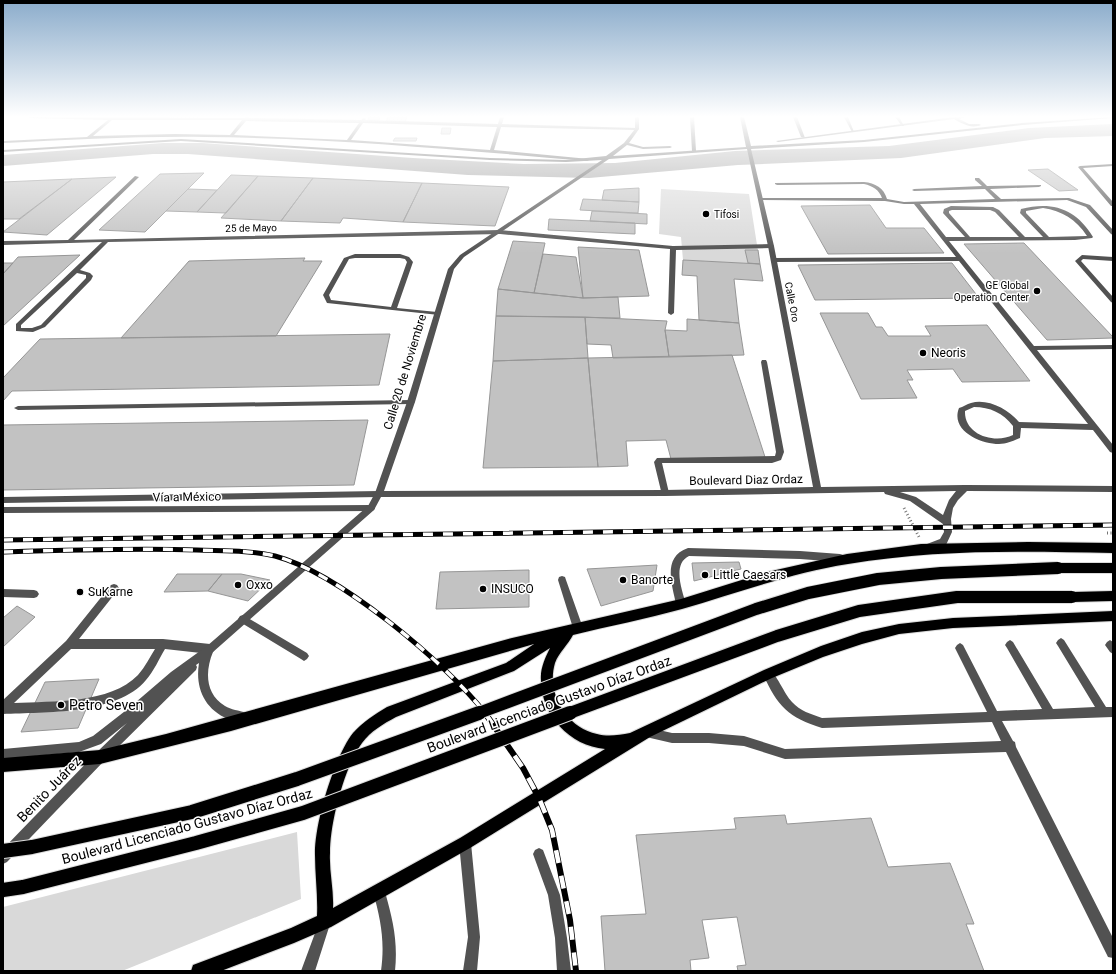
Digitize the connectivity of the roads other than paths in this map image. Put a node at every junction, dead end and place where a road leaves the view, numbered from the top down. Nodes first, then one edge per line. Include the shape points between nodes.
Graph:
1 (602, 162) edge
2 (753, 162) edge
3 (1113, 165) edge
4 (137, 176) dead end
5 (977, 179) dead end
6 (777, 184) dead end
7 (1039, 186) dead end
8 (987, 188) junction
9 (914, 190) dead end
10 (762, 200) junction
11 (885, 200) junction
12 (1000, 200) junction
13 (916, 203) junction
14 (1113, 205) edge
15 (500, 232) junction
16 (1113, 233) edge
17 (1023, 238) junction
18 (1047, 238) junction
19 (945, 239) junction
20 (969, 239) junction
21 (106, 241) junction
22 (69, 242) junction
23 (3, 243) edge
24 (771, 246) junction
25 (673, 248) junction
26 (960, 259) junction
27 (1113, 259) edge
28 (774, 260) junction
29 (75, 271) junction
30 (1113, 301) edge
31 (394, 308) junction
32 (670, 313) dead end
33 (437, 314) junction
34 (1113, 347) edge
35 (1031, 348) junction
36 (764, 362) dead end
37 (411, 402) junction
38 (18, 408) dead end
39 (1017, 425) junction
40 (1094, 427) junction
41 (1112, 448) edge
42 (965, 488) junction
43 (874, 489) junction
44 (1113, 489) edge
45 (818, 491) junction
46 (379, 494) junction
47 (665, 494) junction
48 (3, 500) edge
49 (371, 508) junction
50 (3, 510) edge
51 (945, 521) junction
52 (921, 546) junction
53 (1113, 548) edge
54 (847, 559) junction
55 (1113, 568) edge
56 (562, 580) dead end
57 (114, 588) dead end
58 (3, 593) edge
59 (34, 594) dead end
60 (1113, 596) edge
61 (682, 604) junction
62 (1113, 616) edge
63 (243, 619) junction
64 (572, 630) junction
65 (1061, 643) dead end
66 (69, 644) junction
67 (163, 644) junction
68 (1010, 645) dead end
69 (960, 648) dead end
70 (208, 650) junction
71 (304, 656) dead end
72 (768, 674) junction
73 (3, 708) edge
74 (1108, 713) edge
75 (1051, 715) junction
76 (252, 718) junction
77 (997, 718) junction
78 (645, 732) junction
79 (1011, 746) junction
80 (3, 754) edge
81 (100, 757) junction
82 (3, 766) edge
83 (464, 843) junction
84 (3, 851) edge
85 (539, 854) dead end
86 (3, 858) edge
87 (3, 890) edge
88 (379, 892) junction
89 (325, 921) junction
90 (1113, 952) edge
91 (199, 971) edge
92 (308, 971) edge
93 (388, 971) edge
94 (470, 971) edge
95 (564, 971) edge

1 - 15 street, Calle 20 de Noviembre
2 - 10 street, Calle Oro
3 - 14 street via 1080,167
4 - 22 street
5 - 8 street
6 - 11 street via 864,183 877,187
7 - 8 street
8 - 9 street
8 - 12 street
10 - 11 street
10 - 24 street, Calle Oro
11 - 13 street
12 - 13 street
12 - 16 street via 1072,200 1090,208
13 - 19 street
15 - 21 street, 25 de Mayo
15 - 25 street, 25 de Mayo
15 - 33 street, Calle 20 de Noviembre via 456,262 451,269
17 - 18 street
17 - 20 street
17 - 20 street via 991,208 946,210
18 - 18 street via 1080,238 1090,236 1072,215 1065,211 1043,208 1023,210 1022,213
19 - 20 street
19 - 26 street
21 - 22 street, 25 de Mayo
21 - 29 street
22 - 23 street, 25 de Mayo
24 - 25 street, 25 de Mayo
24 - 28 street, Calle Oro
25 - 32 street
26 - 28 street
26 - 35 street
27 - 30 street via 1082,257 1078,261
28 - 45 street, Calle Oro
29 - 29 street via 18,325 18,330 33,330 43,326 89,279 88,274
31 - 31 street via 329,302 326,295 347,258 400,256 410,262
31 - 33 street
33 - 37 street, Calle 20 de Noviembre
34 - 35 street
35 - 40 street
36 - 47 street via 780,452 778,458 660,460 658,462
37 - 38 street
37 - 46 street, Calle 20 de Noviembre
39 - 39 street via 1007,414 990,406 966,407 960,415 971,432 998,442 1006,442 1017,436
39 - 40 street
40 - 41 street
42 - 43 street, Boulevard Diaz Ordaz
42 - 44 street, Boulevard Diaz Ordaz
42 - 51 street via 954,496
43 - 45 street, Boulevard Diaz Ordaz
43 - 51 street via 913,499
45 - 47 street, Boulevard Diaz Ordaz
46 - 47 street, Boulevard Diaz Ordaz
46 - 48 street, Boulevard Diaz Ordaz
46 - 49 street, Calle 20 de Noviembre
49 - 50 street, Vía a México
49 - 63 street, Calle 20 de Noviembre
51 - 52 street via 948,532 943,542
52 - 53 main road
52 - 54 main road
54 - 61 main road via 768,577
54 - 61 street via 688,552 681,554 675,565
55 - 84 main road, Boulevard Licenciado Gustavo Díaz Ordaz, bridge via 941,573 878,579 808,593 756,609 555,686 298,779 192,812
56 - 64 street
57 - 66 street
58 - 59 street
60 - 87 main road, Boulevard Licenciado Gustavo Díaz Ordaz, bridge via 956,597 860,611 777,636 303,812 196,843
61 - 64 main road
62 - 72 main road via 954,623 899,630 862,638
63 - 70 street, Calle 20 de Noviembre
63 - 71 street
64 - 76 main road via 445,662
64 - 78 main road via 557,646 549,660 546,675 547,692 553,708 563,722 577,734 594,741 612,743 629,740
64 - 89 main road via 510,667 392,712 374,722 358,738 340,773 324,834 322,854 326,896
65 - 74 street
66 - 67 street
66 - 73 street
67 - 70 street
67 - 73 street via 141,679 120,694 100,702
68 - 75 street
69 - 77 street
70 - 76 street via 202,670 204,689 210,700 230,716
70 - 80 street, Calle 20 de Noviembre via 97,740 79,747
70 - 81 street, Calle 20 de Noviembre
72 - 77 street via 780,696 793,712 822,723
72 - 78 main road
74 - 75 street
75 - 77 street
76 - 81 main road
77 - 79 street
78 - 79 street via 672,738 709,738 744,742 785,754
78 - 83 main road
79 - 90 street
81 - 82 main road
81 - 86 street, Benito Juárez
83 - 88 main road
83 - 94 street via 474,937
85 - 95 street via 554,895
88 - 89 main road
88 - 93 street via 390,930 391,952
89 - 91 main road
89 - 92 street

